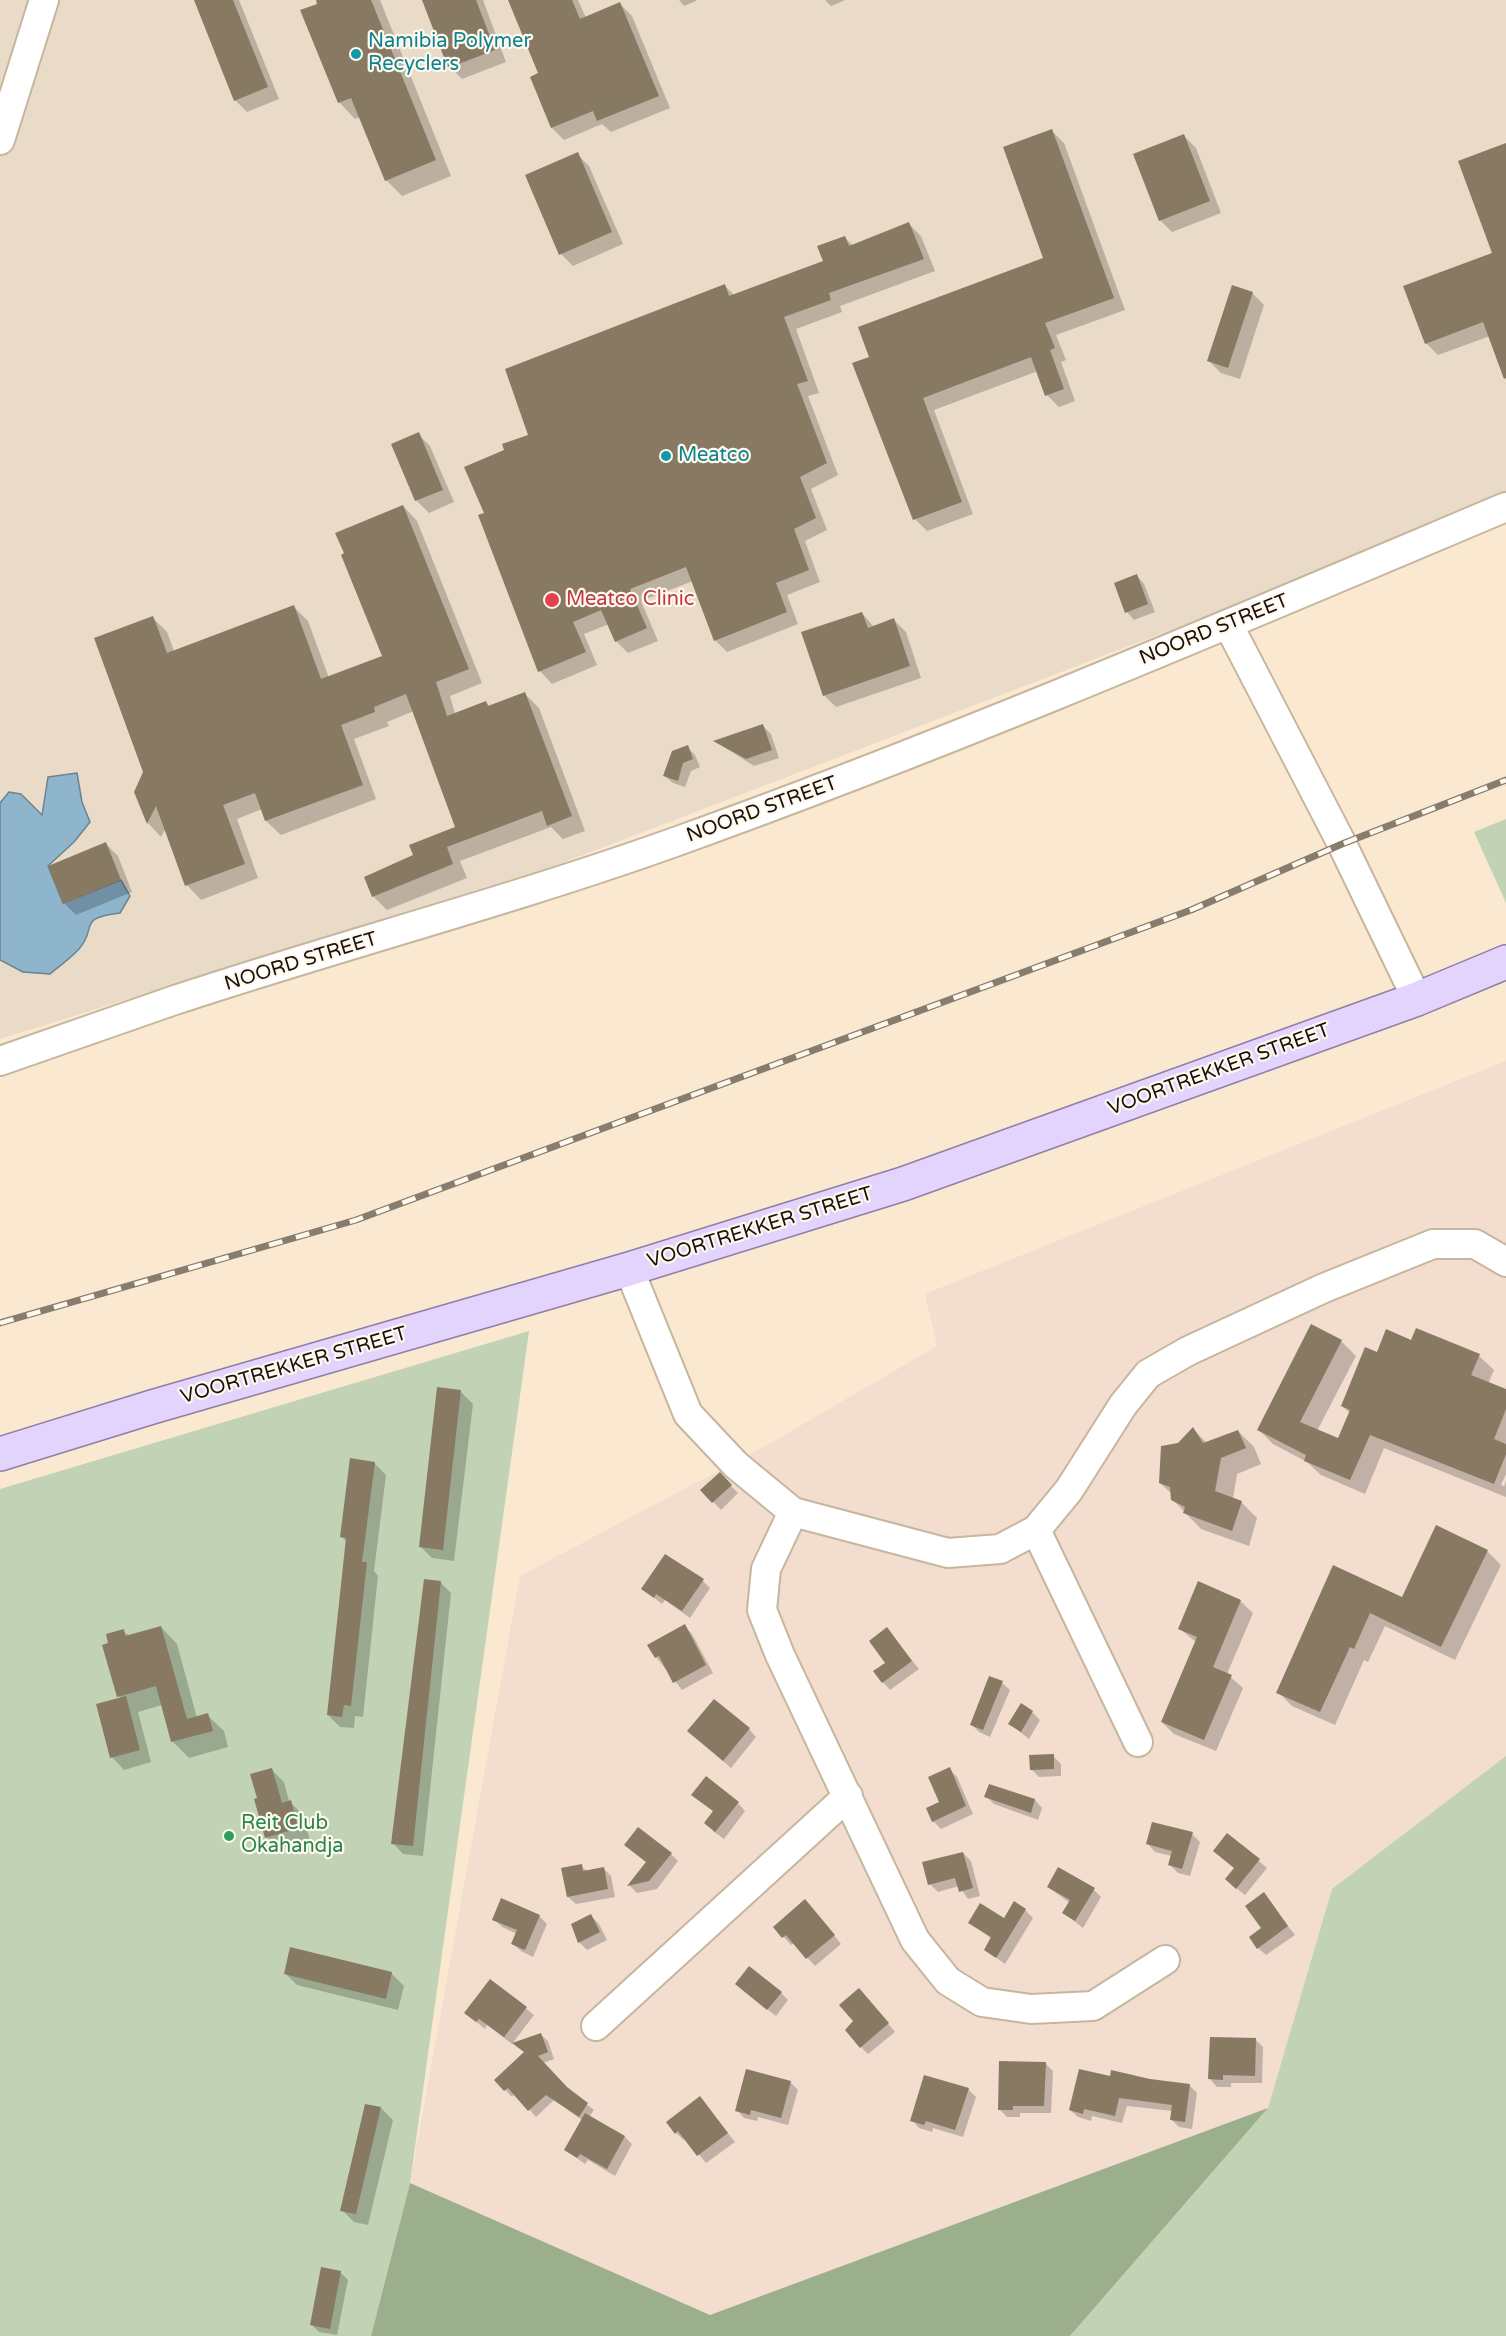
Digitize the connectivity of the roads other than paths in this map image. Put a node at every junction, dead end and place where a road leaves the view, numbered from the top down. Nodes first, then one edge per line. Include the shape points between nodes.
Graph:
1 (44, 0) edge
2 (0, 140) edge
3 (1506, 507) edge
4 (1228, 624) junction
5 (1506, 962) edge
6 (1417, 999) junction
7 (0, 1061) edge
8 (1506, 1262) edge
9 (629, 1269) junction
10 (0, 1454) edge
11 (793, 1512) junction
12 (1036, 1530) junction
13 (1138, 1742) dead end
14 (848, 1796) junction
15 (1165, 1960) dead end
16 (596, 2026) dead end

1 - 2 street
3 - 4 street, NOORD STREET
4 - 6 street
4 - 7 street, NOORD STREET via 858,774 678,841 497,903 177,1000
5 - 6 main road, VOORTREKKER STREET
6 - 9 main road, VOORTREKKER STREET via 903,1184
8 - 12 street via 1475,1244 1433,1244 1324,1288 1188,1351 1148,1374 1122,1405 1069,1490
9 - 10 main road, VOORTREKKER STREET
9 - 11 street via 688,1414 736,1465
11 - 12 street via 948,1553 1000,1549
11 - 14 street via 766,1569 762,1611
12 - 13 street
14 - 15 street via 915,1940 948,1980 982,2002 1031,2009 1093,2006
14 - 16 street

